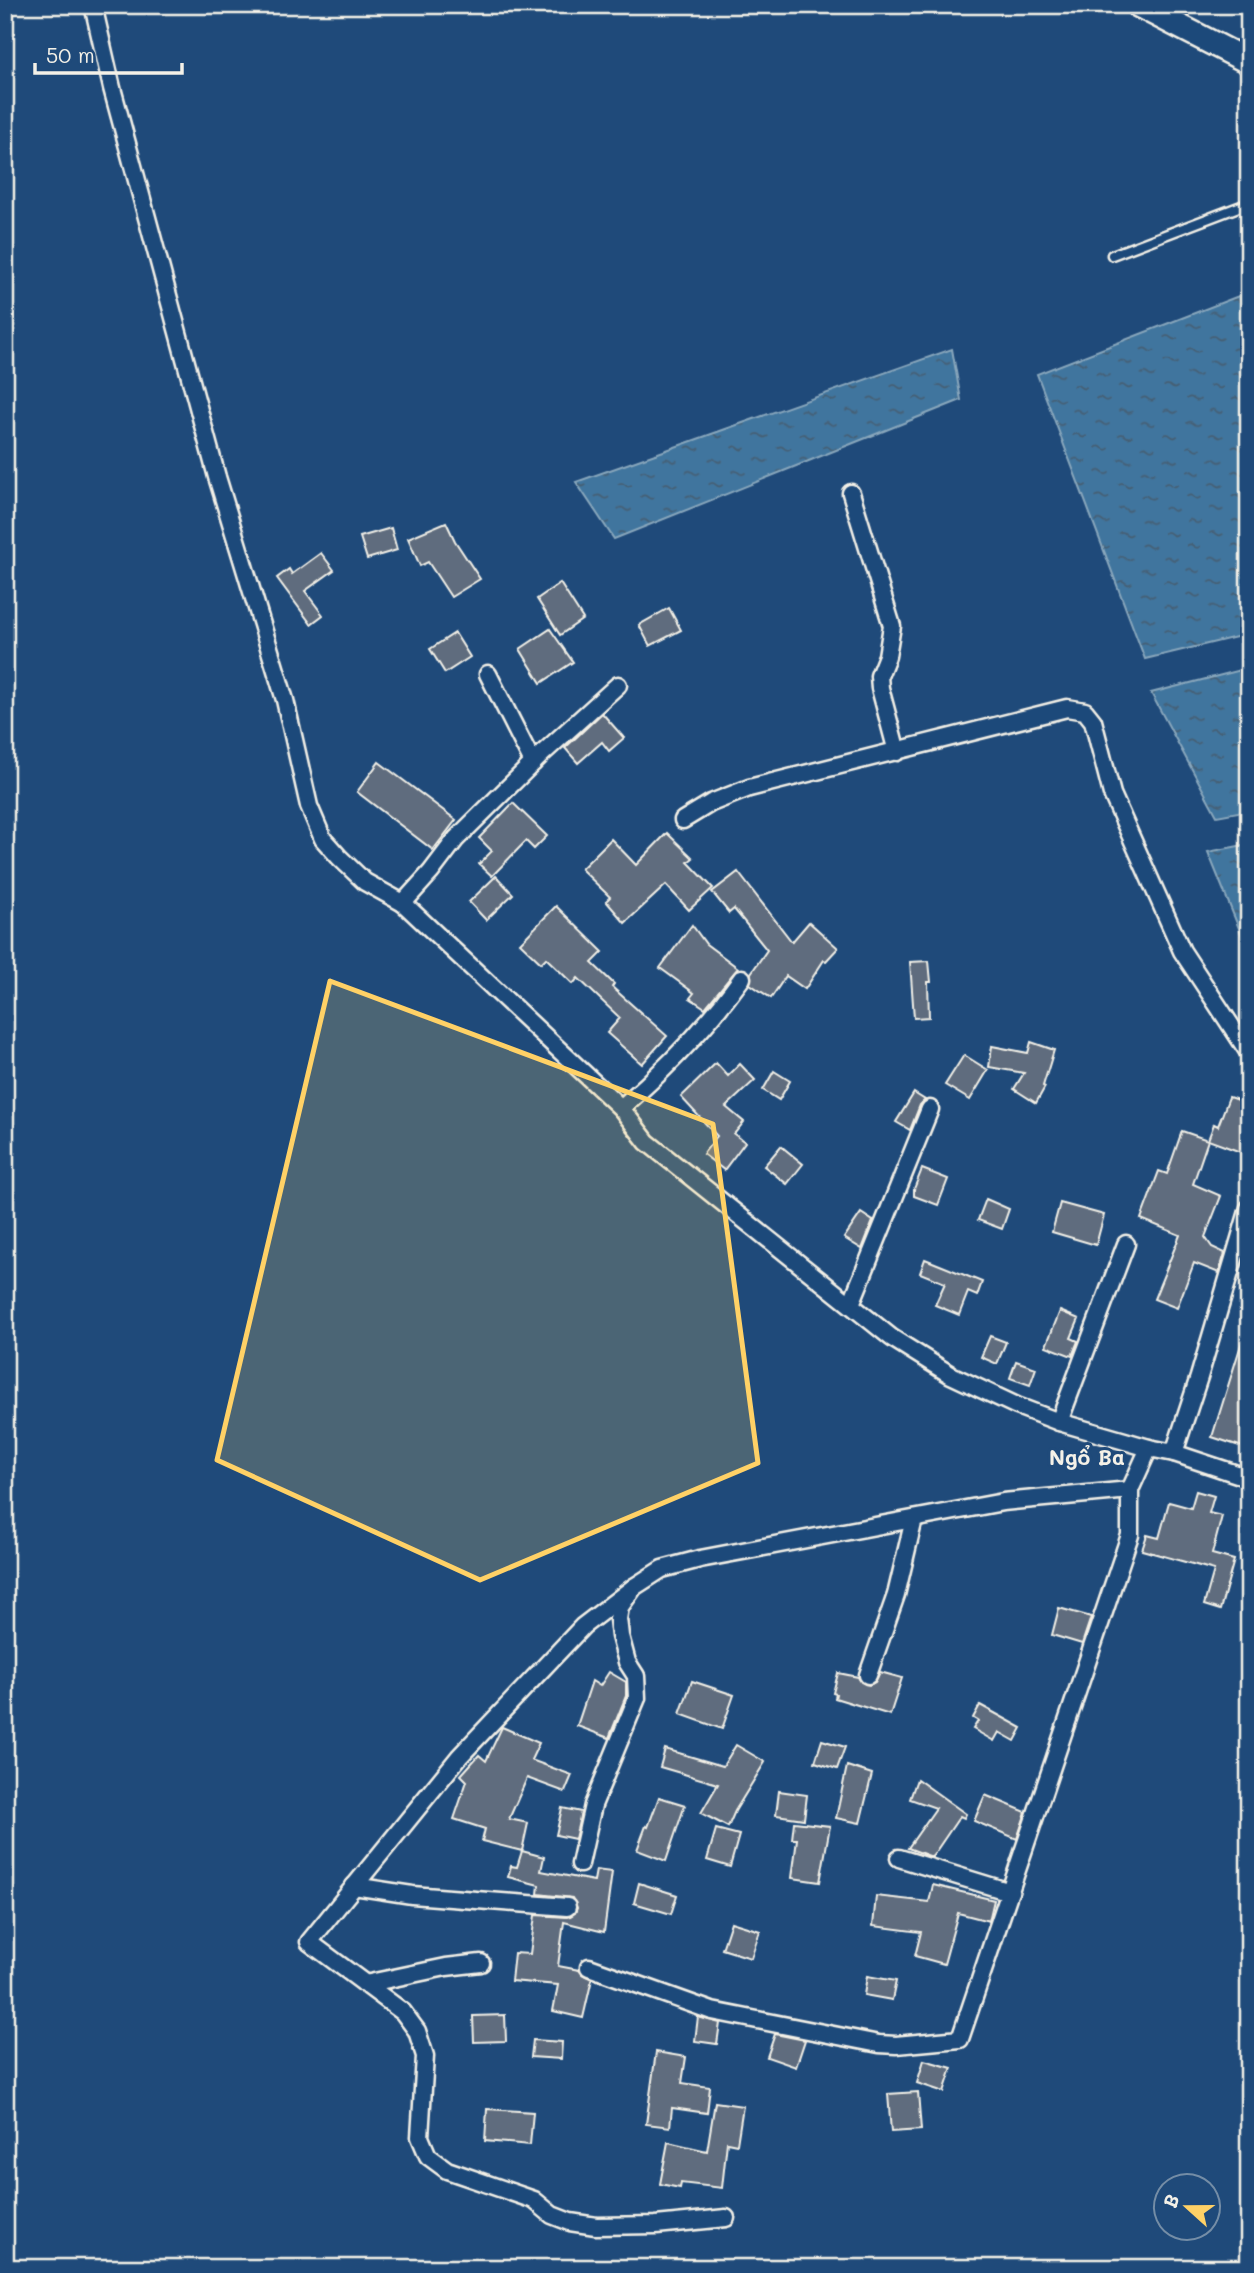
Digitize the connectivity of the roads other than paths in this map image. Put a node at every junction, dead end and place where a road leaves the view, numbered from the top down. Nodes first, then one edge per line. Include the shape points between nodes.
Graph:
1 (93, 5) edge
2 (1138, 5) edge
3 (1249, 62) edge
4 (1249, 203) edge
5 (1112, 254) dead end
6 (851, 493) dead end
7 (488, 674) dead end
8 (618, 685) dead end
9 (897, 752) junction
10 (533, 763) junction
11 (683, 821) dead end
12 (403, 902) junction
13 (742, 978) dead end
14 (1249, 1053) edge
15 (621, 1108) junction
16 (930, 1109) dead end
17 (1249, 1208) edge
18 (1126, 1244) dead end
19 (850, 1304) junction
20 (1059, 1422) junction
21 (1149, 1448) junction
22 (1174, 1453) junction
23 (1249, 1478) edge
24 (1130, 1490) junction
25 (914, 1519) junction
26 (635, 1587) junction
27 (868, 1675) dead end
28 (900, 1858) dead end
29 (580, 1864) dead end
30 (354, 1886) junction
31 (1010, 1892) junction
32 (567, 1907) dead end
33 (481, 1963) dead end
34 (589, 1967) dead end
35 (365, 1984) junction
36 (726, 2218) dead end

1 - 12 street via 111,88 210,450 285,700 309,806 323,839 339,857 365,882
2 - 3 main road
4 - 5 lane
6 - 9 street via 892,626 880,688
7 - 10 street
8 - 10 street
9 - 11 street via 749,788 711,803
9 - 14 street via 1067,708 1085,711 1093,721 1112,794 1182,951
10 - 12 street via 456,839
12 - 15 street
13 - 15 street via 666,1069
15 - 19 street via 647,1142
16 - 19 street
17 - 22 street
18 - 20 street
19 - 20 street via 892,1338 951,1375
20 - 21 street
21 - 22 street
21 - 24 street
22 - 23 street
24 - 25 street via 1003,1502
24 - 31 street via 1130,1535
25 - 26 street via 700,1559 662,1569
25 - 27 street
26 - 29 street via 620,1607 618,1619 636,1676 637,1698 593,1805
26 - 30 street via 583,1626 468,1747
28 - 31 street
30 - 32 street
30 - 35 street via 309,1942
31 - 34 street via 960,2039 896,2045 866,2042 712,2011
33 - 35 street
35 - 36 street via 403,2012 417,2031 425,2056 420,2137 428,2156 447,2170 534,2200 570,2222 656,2225

